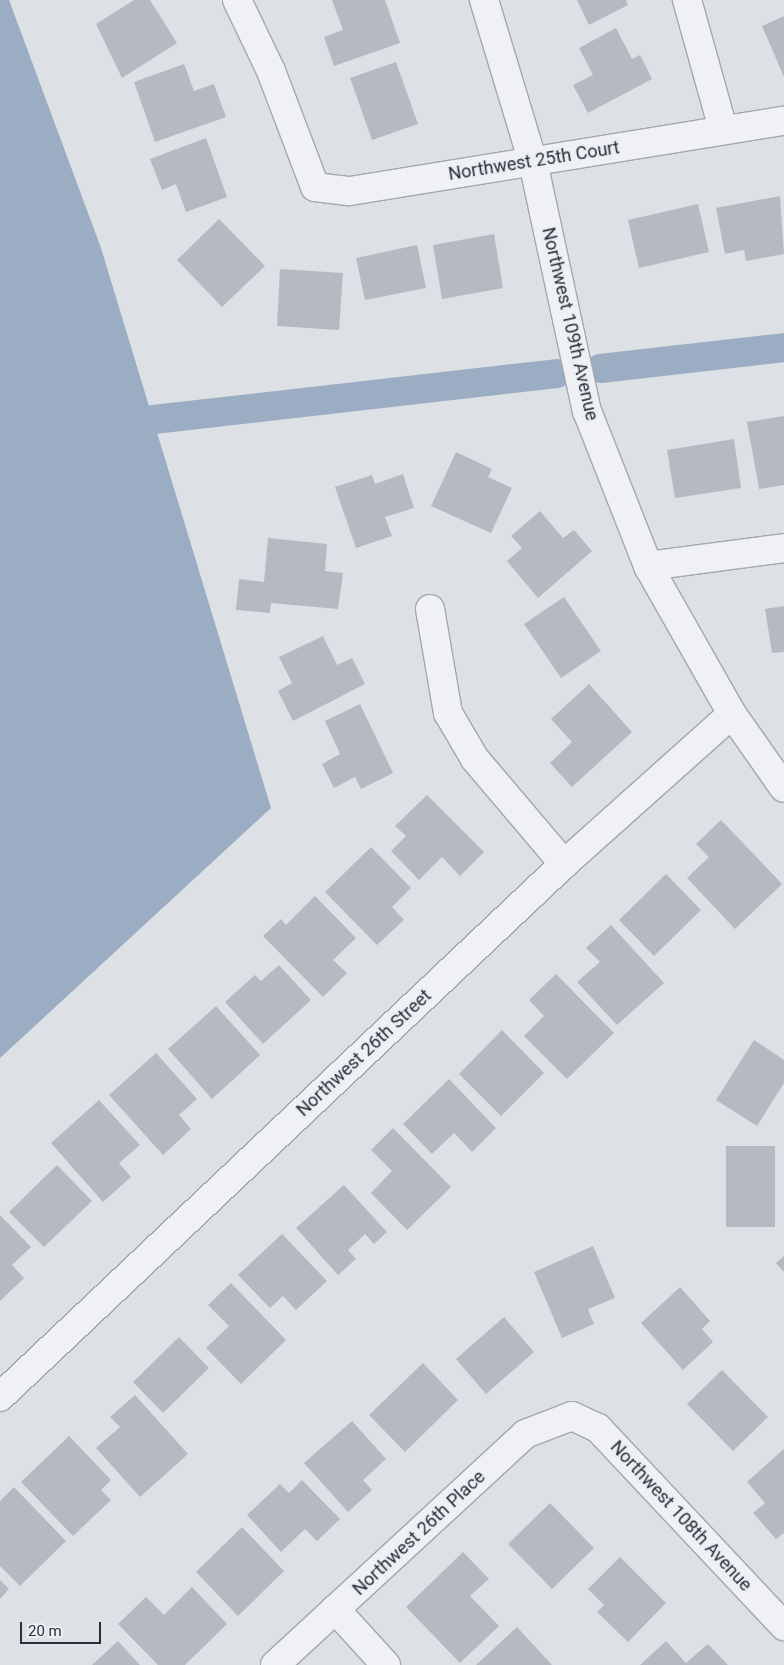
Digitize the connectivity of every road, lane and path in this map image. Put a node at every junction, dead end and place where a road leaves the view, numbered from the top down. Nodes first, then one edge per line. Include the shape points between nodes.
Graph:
1 (237, 0) edge
2 (484, 0) edge
3 (687, 0) edge
4 (784, 122) edge
5 (723, 129) junction
6 (533, 162) junction
7 (784, 548) edge
8 (648, 566) junction
9 (430, 609) dead end
10 (732, 714) junction
11 (784, 788) edge
12 (564, 864) junction
13 (0, 1397) edge
14 (572, 1416) joint
15 (335, 1609) junction
16 (784, 1626) edge
17 (275, 1665) edge
18 (386, 1665) edge

1 - 6 street, Northwest 25th Court via 271,71 301,159 315,187 350,191
2 - 6 street, Northwest 109th Avenue
3 - 5 street
4 - 5 street, Northwest 25th Court
5 - 6 street, Northwest 25th Court
6 - 8 street, Northwest 109th Avenue via 587,411
7 - 8 street
8 - 10 street, Northwest 109th Avenue
9 - 12 street via 448,713 475,759
10 - 11 street, Northwest 109th Avenue
10 - 12 street, Northwest 26th Street
12 - 13 street, Northwest 26th Street
14 - 15 street, Northwest 26th Place via 525,1434
14 - 16 street, Northwest 108th Avenue via 598,1428
15 - 17 street, Northwest 26th Place
15 - 18 street

